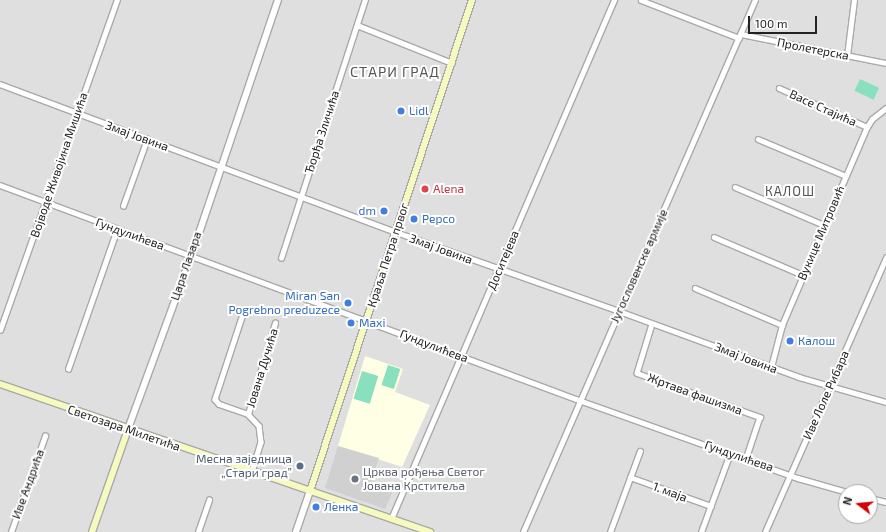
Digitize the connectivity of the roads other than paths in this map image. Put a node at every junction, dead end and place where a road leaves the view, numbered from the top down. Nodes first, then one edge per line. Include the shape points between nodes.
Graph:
1 (117, 0) edge
2 (278, 0) edge
3 (366, 0) edge
4 (472, 0) edge
5 (614, 0) edge
6 (641, 0) edge
7 (755, 0) edge
8 (854, 0) edge
9 (357, 26) junction
10 (740, 36) junction
11 (847, 56) junction
12 (452, 63) junction
13 (886, 63) edge
14 (0, 84) edge
15 (779, 88) dead end
16 (886, 108) edge
17 (77, 114) junction
18 (867, 127) junction
19 (758, 139) dead end
20 (146, 140) junction
21 (221, 166) junction
22 (846, 176) junction
23 (0, 185) edge
24 (735, 187) dead end
25 (302, 196) junction
26 (46, 203) junction
27 (123, 206) dead end
28 (824, 225) junction
29 (117, 228) junction
30 (396, 232) junction
31 (714, 237) dead end
32 (190, 256) junction
33 (281, 258) dead end
34 (886, 258) edge
35 (499, 270) junction
36 (803, 275) junction
37 (695, 288) dead end
38 (244, 311) dead end
39 (620, 311) junction
40 (366, 320) junction
41 (276, 323) dead end
42 (652, 324) junction
43 (782, 325) junction
44 (0, 330) edge
45 (461, 356) junction
46 (771, 367) junction
47 (68, 368) dead end
48 (0, 384) edge
49 (830, 387) junction
50 (581, 401) junction
51 (886, 402) edge
52 (248, 414) junction
53 (128, 429) junction
54 (45, 436) dead end
55 (640, 451) dead end
56 (730, 453) junction
57 (746, 459) junction
58 (252, 472) junction
59 (791, 474) junction
60 (630, 477) junction
61 (838, 489) edge
62 (310, 491) junction
63 (209, 500) dead end
64 (711, 506) junction
65 (391, 519) junction
66 (11, 532) edge
67 (92, 532) edge
68 (198, 532) edge
69 (296, 532) edge
70 (430, 532) edge
71 (523, 532) edge
72 (610, 532) edge
73 (701, 532) edge
74 (765, 532) edge

1 - 17 street, Војводе Живојина Мишића
2 - 21 street, Цара Лазара
3 - 9 street, Ђорђа Зличића
4 - 12 main road, Краља Петра првог
5 - 35 street, Доситејева
6 - 10 street, Пролетерска
7 - 10 street, Југословенске армије
8 - 11 street
9 - 12 street
9 - 25 street, Ђорђа Зличића
10 - 11 street, Пролетерска
10 - 39 street, Југословенске армије
11 - 13 street, Пролетерска
12 - 30 main road, Краља Петра првог
14 - 17 street, Змај Јовина
15 - 18 street, Васе Стајића
16 - 18 street, Вукице Митровић via 872,119
17 - 20 street, Змај Јовина
17 - 26 street, Војводе Живојина Мишића
18 - 22 street, Вукице Митровић
19 - 22 street
20 - 21 street, Змај Јовина
20 - 27 street
21 - 25 street, Змај Јовина
21 - 32 street, Цара Лазара
22 - 28 street, Вукице Митровић
23 - 26 street, Гундулићева
24 - 28 street
25 - 30 street, Змај Јовина
25 - 33 street, Ђорђа Зличића
26 - 29 street, Гундулићева
26 - 44 street, Војводе Живојина Мишића
28 - 36 street, Вукице Митровић
29 - 32 street, Гундулићева
29 - 47 street
30 - 35 street, Змај Јовина
30 - 40 main road, Краља Петра првог
31 - 36 street
32 - 40 street, Гундулићева
32 - 53 street, Цара Лазара
34 - 49 street, Иве Лоле Рибара
35 - 39 street, Змај Јовина
35 - 45 street, Доситејева
36 - 43 street, Вукице Митровић
37 - 43 street
38 - 52 street via 215,399 219,404
39 - 42 street, Змај Јовина
39 - 50 street, Југословенске армије
40 - 45 street, Гундулићева
40 - 62 main road, Краља Петра првог
41 - 52 street, Јована Дучића
42 - 46 street, Змај Јовина
42 - 57 street, Жртава фашизма via 636,373 760,417
43 - 46 street, Вукице Митровић
45 - 50 street, Гундулићева
45 - 65 street, Доситејева
46 - 49 street, Змај Јовина
48 - 53 main road, Светозара Милетића
49 - 51 street, Змај Јовина
49 - 59 street, Иве Лоле Рибара
50 - 56 street, Гундулићева
50 - 71 street, Југословенске армије
52 - 58 street via 257,423 261,436
53 - 58 main road, Светозара Милетића
53 - 67 main road, Цара Лазара
54 - 66 street, Иве Андрића
55 - 60 street
56 - 57 street, Гундулићева
56 - 64 street
57 - 59 street, Гундулићева
58 - 62 main road, Светозара Милетића
59 - 61 street, Гундулићева
59 - 74 street, Иве Лоле Рибара
60 - 64 street, 1. маја
60 - 72 street
62 - 65 main road, Светозара Милетића
62 - 69 street, Краља Петра првог
63 - 68 street
64 - 73 street
65 - 70 main road, Светозара Милетића

